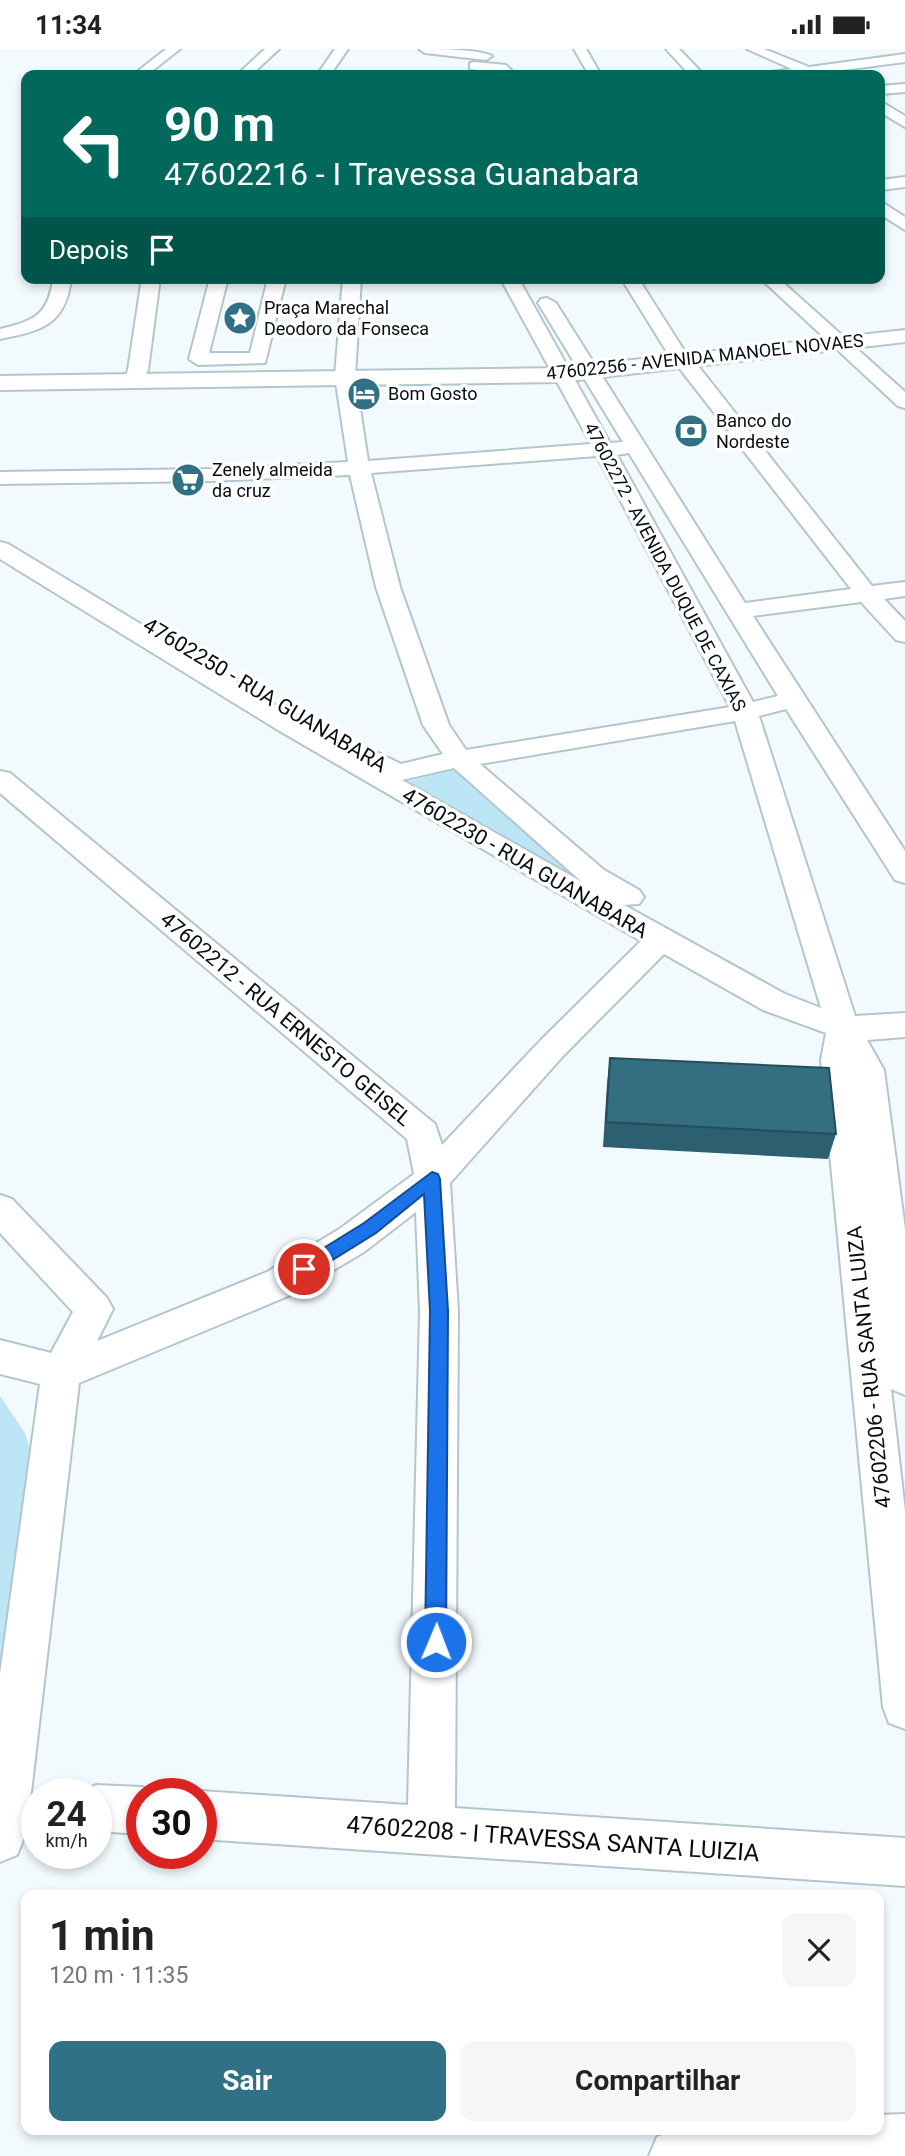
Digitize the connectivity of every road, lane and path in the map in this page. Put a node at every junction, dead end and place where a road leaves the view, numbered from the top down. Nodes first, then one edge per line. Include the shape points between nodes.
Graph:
1 (174, 49) edge
2 (273, 49) edge
3 (342, 49) edge
4 (428, 49) edge
5 (580, 49) edge
6 (666, 49) edge
7 (753, 49) edge
8 (487, 52) edge
9 (676, 53) edge
10 (831, 53) dead end
11 (905, 58) edge
12 (475, 66) junction
13 (146, 70) edge
14 (249, 70) edge
15 (327, 70) edge
16 (470, 70) edge
17 (502, 70) edge
18 (592, 70) edge
19 (686, 70) edge
20 (692, 70) edge
21 (806, 70) edge
22 (810, 70) edge
23 (842, 70) edge
24 (905, 88) edge
25 (885, 90) edge
26 (905, 182) edge
27 (885, 184) edge
28 (885, 210) edge
29 (905, 225) edge
30 (885, 228) edge
31 (905, 242) edge
32 (61, 284) edge
33 (150, 284) edge
34 (217, 284) edge
35 (276, 284) edge
36 (352, 284) edge
37 (513, 284) edge
38 (536, 284) edge
39 (633, 284) edge
40 (774, 284) edge
41 (905, 327) edge
42 (0, 334) edge
43 (905, 337) edge
44 (834, 339) junction
45 (680, 357) junction
46 (587, 368) junction
47 (558, 370) junction
48 (0, 372) edge
49 (346, 372) junction
50 (136, 376) junction
51 (0, 383) edge
52 (905, 403) edge
53 (636, 447) junction
54 (603, 449) junction
55 (359, 468) junction
56 (0, 478) edge
57 (0, 536) edge
58 (0, 549) edge
59 (905, 589) edge
60 (868, 596) junction
61 (737, 611) junction
62 (905, 635) edge
63 (793, 700) junction
64 (745, 712) junction
65 (459, 759) junction
66 (389, 777) junction
67 (0, 779) edge
68 (905, 873) edge
69 (660, 940) junction
70 (905, 1024) edge
71 (843, 1027) junction
72 (432, 1179) junction
73 (0, 1209) edge
74 (0, 1357) edge
75 (61, 1373) junction
76 (905, 1378) edge
77 (905, 1707) edge
78 (15, 1814) edge
79 (217, 1816) edge
80 (431, 1831) junction
81 (905, 1862) edge
82 (905, 2141) edge
83 (676, 2156) edge

1 - 13 street
2 - 14 street
3 - 15 street
4 - 8 street
5 - 18 street
6 - 19 street
7 - 21 street
8 - 12 street
9 - 20 street
10 - 22 street
11 - 23 street
12 - 16 street
12 - 17 street
24 - 25 street
26 - 27 street
28 - 29 street
30 - 31 street
32 - 42 street via 60,300 50,316
33 - 50 street
34 - 35 street via 198,359 258,359
36 - 49 street
37 - 47 street, 47602272 - AVENIDA DUQUE DE CAXIAS
38 - 46 street, 47602272 - AVENIDA DUQUE DE CAXIAS
39 - 45 street
40 - 44 street
41 - 44 main road, 47602256 - AVENIDA MANOEL NOVAES
43 - 44 main road, 47602256 - AVENIDA MANOEL NOVAES
44 - 45 main road, 47602256 - AVENIDA MANOEL NOVAES
44 - 52 street
45 - 46 main road, 47602256 - AVENIDA MANOEL NOVAES
45 - 60 street
46 - 47 main road, 47602256 - AVENIDA MANOEL NOVAES
46 - 53 street, 47602272 - AVENIDA DUQUE DE CAXIAS
47 - 49 main road, 47602256 - AVENIDA MANOEL NOVAES
47 - 54 street, 47602272 - AVENIDA DUQUE DE CAXIAS
48 - 50 main road, 47602256 - AVENIDA MANOEL NOVAES
49 - 50 main road, 47602256 - AVENIDA MANOEL NOVAES
49 - 55 street
50 - 51 main road, 47602256 - AVENIDA MANOEL NOVAES
53 - 54 street
53 - 61 street, 47602272 - AVENIDA DUQUE DE CAXIAS
54 - 55 street
54 - 64 street, 47602272 - AVENIDA DUQUE DE CAXIAS
55 - 56 street
55 - 65 street via 388,587 436,725
57 - 66 street, 47602250 - RUA GUANABARA
58 - 66 street, 47602230 - RUA GUANABARA via 139,636
59 - 60 street
60 - 61 street
60 - 62 street
61 - 63 street, 47602272 - AVENIDA DUQUE DE CAXIAS
63 - 64 street, 47602250 - RUA GUANABARA
63 - 68 street, 47602272 - AVENIDA DUQUE DE CAXIAS
64 - 65 street, 47602250 - RUA GUANABARA
64 - 71 street, 47602272 - AVENIDA DUQUE DE CAXIAS
65 - 66 street, 47602250 - RUA GUANABARA
65 - 71 street via 594,877
66 - 69 street, 47602230 - RUA GUANABARA
67 - 72 street, 47602212 - RUA ERNESTO GEISEL via 423,1133
69 - 71 street, 47602230 - RUA GUANABARA via 774,1002
69 - 72 street via 552,1048
70 - 71 street via 884,1029
71 - 76 street via 868,1070
71 - 77 street, 47602206 - RUA SANTA LUIZA via 837,1060
72 - 75 street via 351,1241 280,1283
72 - 80 street, 47602212 - RUA ERNESTO GEISEL via 439,1325
73 - 75 street via 94,1310
74 - 75 street
75 - 78 street via 51,1434
79 - 80 street, 47602208 - I TRAVESSA SANTA LUIZIA
80 - 81 street, 47602208 - I TRAVESSA SANTA LUIZIA
82 - 83 street via 725,2144

